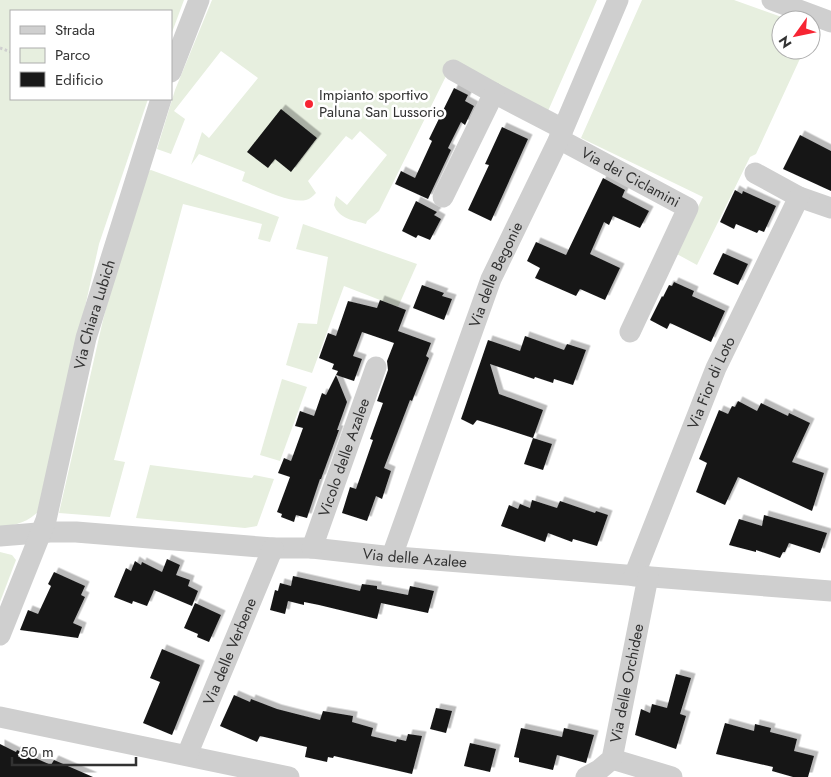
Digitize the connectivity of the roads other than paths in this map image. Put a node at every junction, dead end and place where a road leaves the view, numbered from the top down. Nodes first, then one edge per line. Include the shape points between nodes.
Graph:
1 (199, 0) edge
2 (618, 0) edge
3 (772, 0) edge
4 (831, 22) edge
5 (172, 69) edge
6 (453, 70) dead end
7 (494, 93) junction
8 (161, 100) edge
9 (561, 134) junction
10 (755, 173) dead end
11 (799, 196) junction
12 (443, 197) dead end
13 (831, 208) edge
14 (630, 332) dead end
15 (376, 366) dead end
16 (41, 533) junction
17 (0, 536) edge
18 (272, 548) junction
19 (312, 548) junction
20 (392, 556) junction
21 (641, 577) junction
22 (829, 585) edge
23 (0, 635) edge
24 (0, 717) edge
25 (187, 755) junction
26 (612, 759) junction
27 (289, 777) edge
28 (586, 777) edge
29 (672, 777) edge

1 - 5 street
2 - 9 street, Via delle Begonie
3 - 4 street
6 - 7 street, Via dei Ciclamini
7 - 9 street, Via dei Ciclamini
7 - 12 street
8 - 16 street, Via Chiara Lubich via 86,338
9 - 14 street, Via dei Ciclamini via 688,208
9 - 20 street, Via delle Begonie via 491,279
10 - 11 street
11 - 13 street
11 - 21 street, Via Fior di Loto via 716,368
15 - 19 street, Vicolo delle Azalee
16 - 17 street, Via delle Azalee
16 - 18 street, Via delle Azalee via 76,532
16 - 23 street, Via Chiara Lubich
18 - 19 street, Via delle Azalee
18 - 25 street, Via delle Verbene
19 - 20 street, Via delle Azalee
20 - 21 street, Via delle Azalee
21 - 22 street, Via delle Azalee
21 - 26 street, Via delle Orchidee
24 - 25 street
25 - 27 street
26 - 28 street, Via delle Orchidee
26 - 29 street

